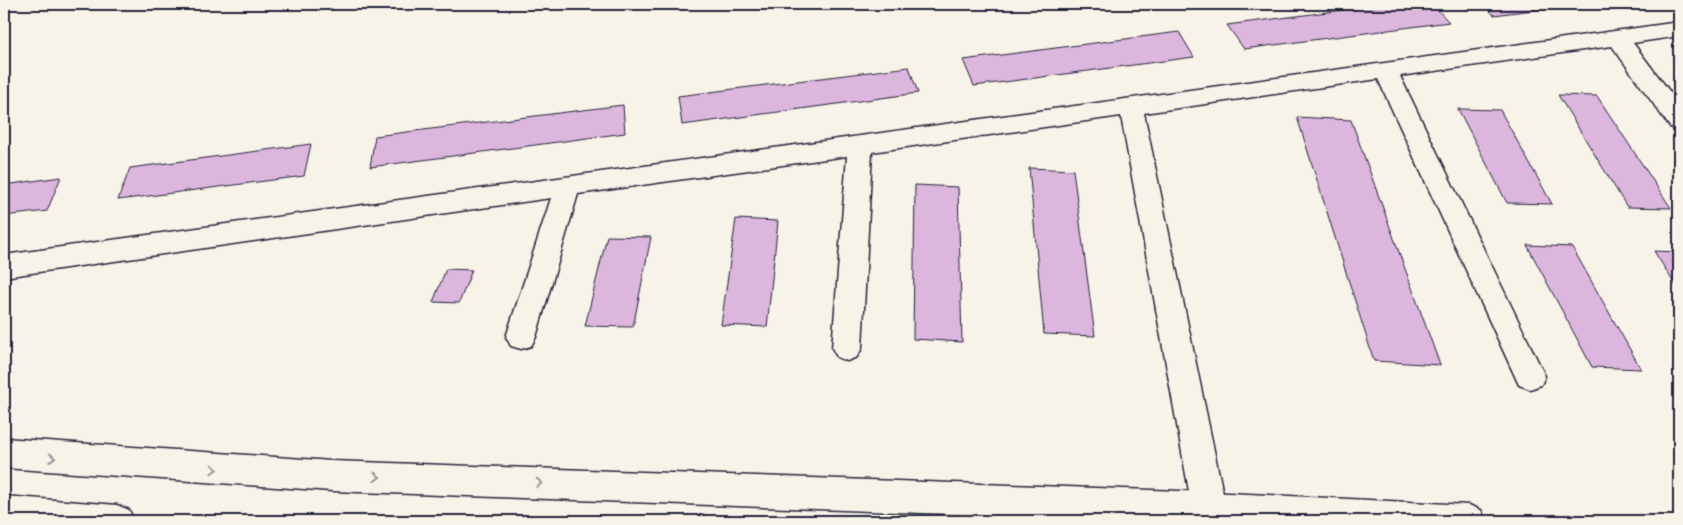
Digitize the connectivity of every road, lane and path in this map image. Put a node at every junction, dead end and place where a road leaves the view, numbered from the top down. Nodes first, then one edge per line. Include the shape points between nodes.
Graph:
1 (1679, 29) edge
2 (1618, 38) junction
3 (1385, 70) junction
4 (1131, 106) junction
5 (1679, 122) edge
6 (860, 145) junction
7 (568, 186) junction
8 (4, 266) edge
9 (521, 337) dead end
10 (847, 348) dead end
11 (1530, 376) dead end
12 (4, 453) edge
13 (1209, 508) junction
14 (4, 512) edge
15 (117, 521) edge
16 (1469, 521) edge

1 - 2 street
2 - 3 street
2 - 5 street
3 - 4 street
3 - 11 street
4 - 6 street
4 - 13 street
6 - 7 street
6 - 10 street
7 - 8 street
7 - 9 street
12 -> 13 street via 332,476
13 - 16 street
14 - 15 street

